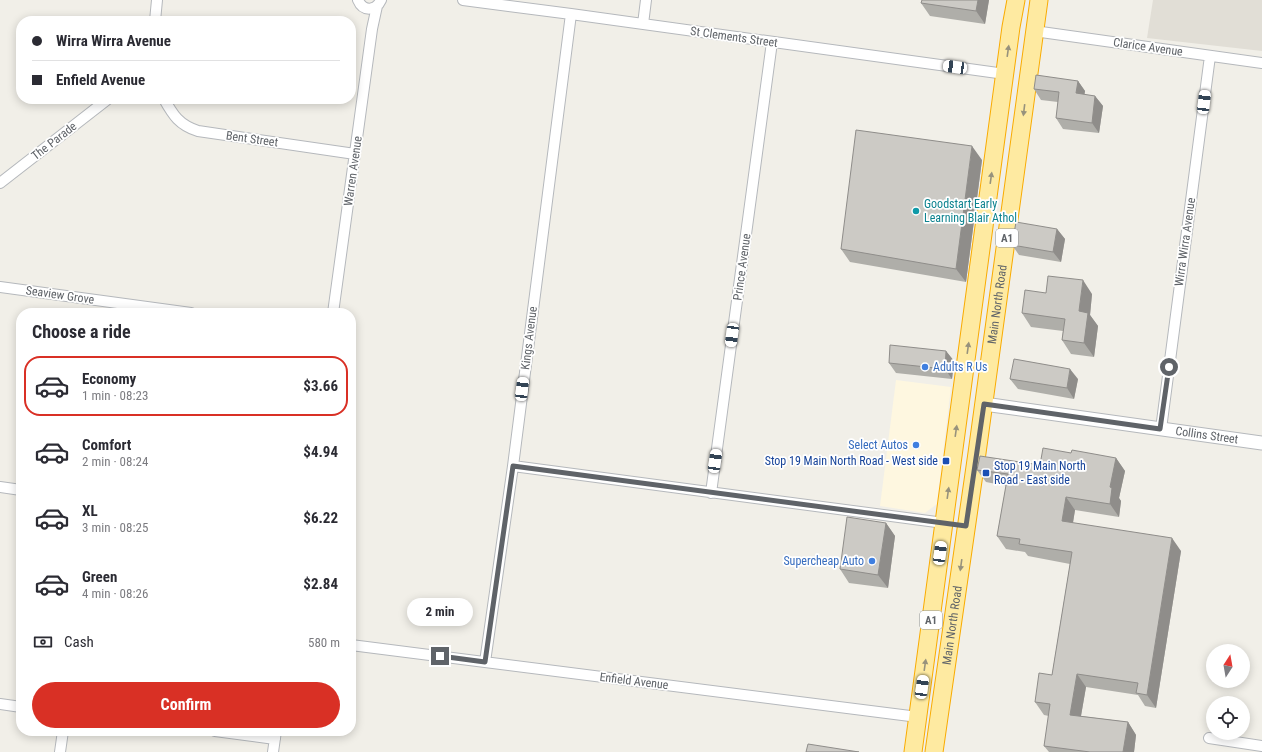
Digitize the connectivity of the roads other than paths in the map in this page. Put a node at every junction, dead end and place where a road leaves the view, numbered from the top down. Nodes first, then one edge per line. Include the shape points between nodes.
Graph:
1 (157, 0) edge
2 (463, 0) edge
3 (646, 0) edge
4 (1016, 0) edge
5 (1039, 0) edge
6 (381, 2) edge
7 (361, 4) edge
8 (571, 14) junction
9 (155, 16) edge
10 (643, 24) junction
11 (1011, 27) junction
12 (372, 29) junction
13 (1034, 31) junction
14 (772, 42) junction
15 (1210, 56) junction
16 (1262, 63) edge
17 (1005, 74) junction
18 (102, 104) edge
19 (167, 104) edge
20 (355, 154) junction
21 (0, 183) edge
22 (0, 287) edge
23 (154, 308) edge
24 (334, 308) edge
25 (961, 401) junction
26 (984, 404) junction
27 (1160, 429) junction
28 (1262, 443) edge
29 (513, 466) junction
30 (0, 487) edge
31 (16, 489) edge
32 (711, 493) junction
33 (944, 523) junction
34 (966, 526) junction
35 (356, 646) edge
36 (485, 662) junction
37 (0, 704) edge
38 (16, 706) edge
39 (918, 717) junction
40 (939, 720) junction
41 (62, 736) edge
42 (275, 736) edge
43 (1222, 740) edge
44 (1262, 746) edge
45 (60, 752) edge
46 (273, 752) edge
47 (913, 752) edge
48 (934, 752) edge

1 - 9 street
2 - 8 street, St Clements Street
3 - 10 street
4 - 11 highway, Main North Road / A1
5 - 13 highway, Main North Road / A1
6 - 7 street via 368,9
6 - 12 street, Warren Avenue
7 - 12 street, Warren Avenue
8 - 10 street, St Clements Street
8 - 29 street, Kings Avenue
10 - 14 street, St Clements Street
11 - 13 highway
17 -> 11 highway, Main North Road / A1
12 - 20 street, Warren Avenue
13 - 15 street, Clarice Avenue
13 -> 26 highway, Main North Road / A1
14 - 17 street, St Clements Street
14 - 32 street, Prince Avenue
15 - 16 street, Clarice Avenue
15 - 27 street, Wirra Wirra Avenue
25 -> 17 highway, Main North Road / A1
18 - 21 street, The Parade
19 - 20 street, Bent Street via 175,117 188,128 198,131
20 - 24 street, Warren Avenue
22 - 23 street, Seaview Grove
25 - 26 highway, Collins Street
33 -> 25 highway, Main North Road / A1
26 - 27 street, Collins Street
26 - 34 highway, Main North Road / A1
27 - 28 street, Collins Street
29 - 32 street
29 - 36 street, Kings Avenue
30 - 31 street
32 - 33 street
33 - 34 highway
39 -> 33 highway, Main North Road / A1
34 -> 40 highway, Main North Road / A1
35 - 36 street, Enfield Avenue
36 - 39 street, Enfield Avenue
37 - 38 street
39 - 40 highway
39 - 47 highway, Main North Road / A1
40 - 48 highway, Main North Road / A1
41 - 45 street
42 - 46 street
43 - 44 street

